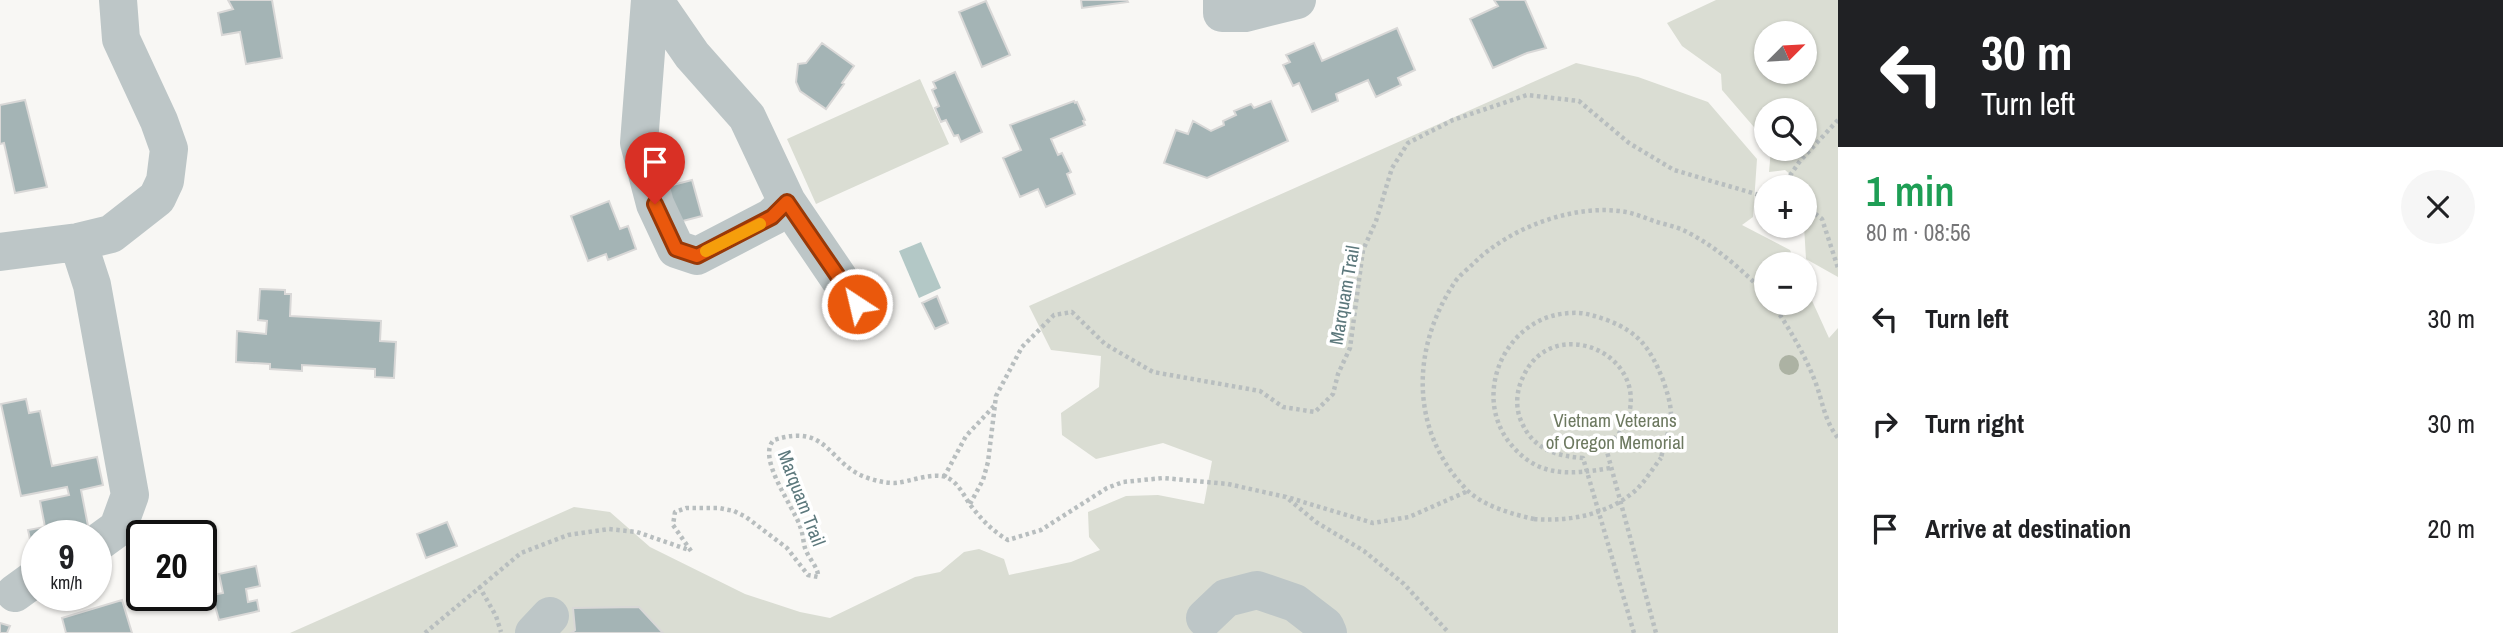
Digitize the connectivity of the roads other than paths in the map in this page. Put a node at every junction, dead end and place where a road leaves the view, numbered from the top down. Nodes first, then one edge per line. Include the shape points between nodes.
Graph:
1 (118, 0) edge
2 (652, 0) edge
3 (1297, 0) edge
4 (1222, 7) edge
5 (787, 202) junction
6 (78, 242) junction
7 (0, 251) edge
8 (857, 304) dead end
9 (112, 532) edge
10 (1205, 618) dead end
11 (1328, 633) edge

1 - 6 street via 121,39 169,149 165,181 157,198 111,234
2 - 5 street via 692,55 747,117
2 - 5 street via 639,143 655,204 676,249 697,256 772,217
3 - 4 street via 1245,13
5 - 8 street
6 - 7 street
6 - 9 street via 92,285 130,495 118,528
10 - 11 street via 1226,598 1257,590 1295,603

